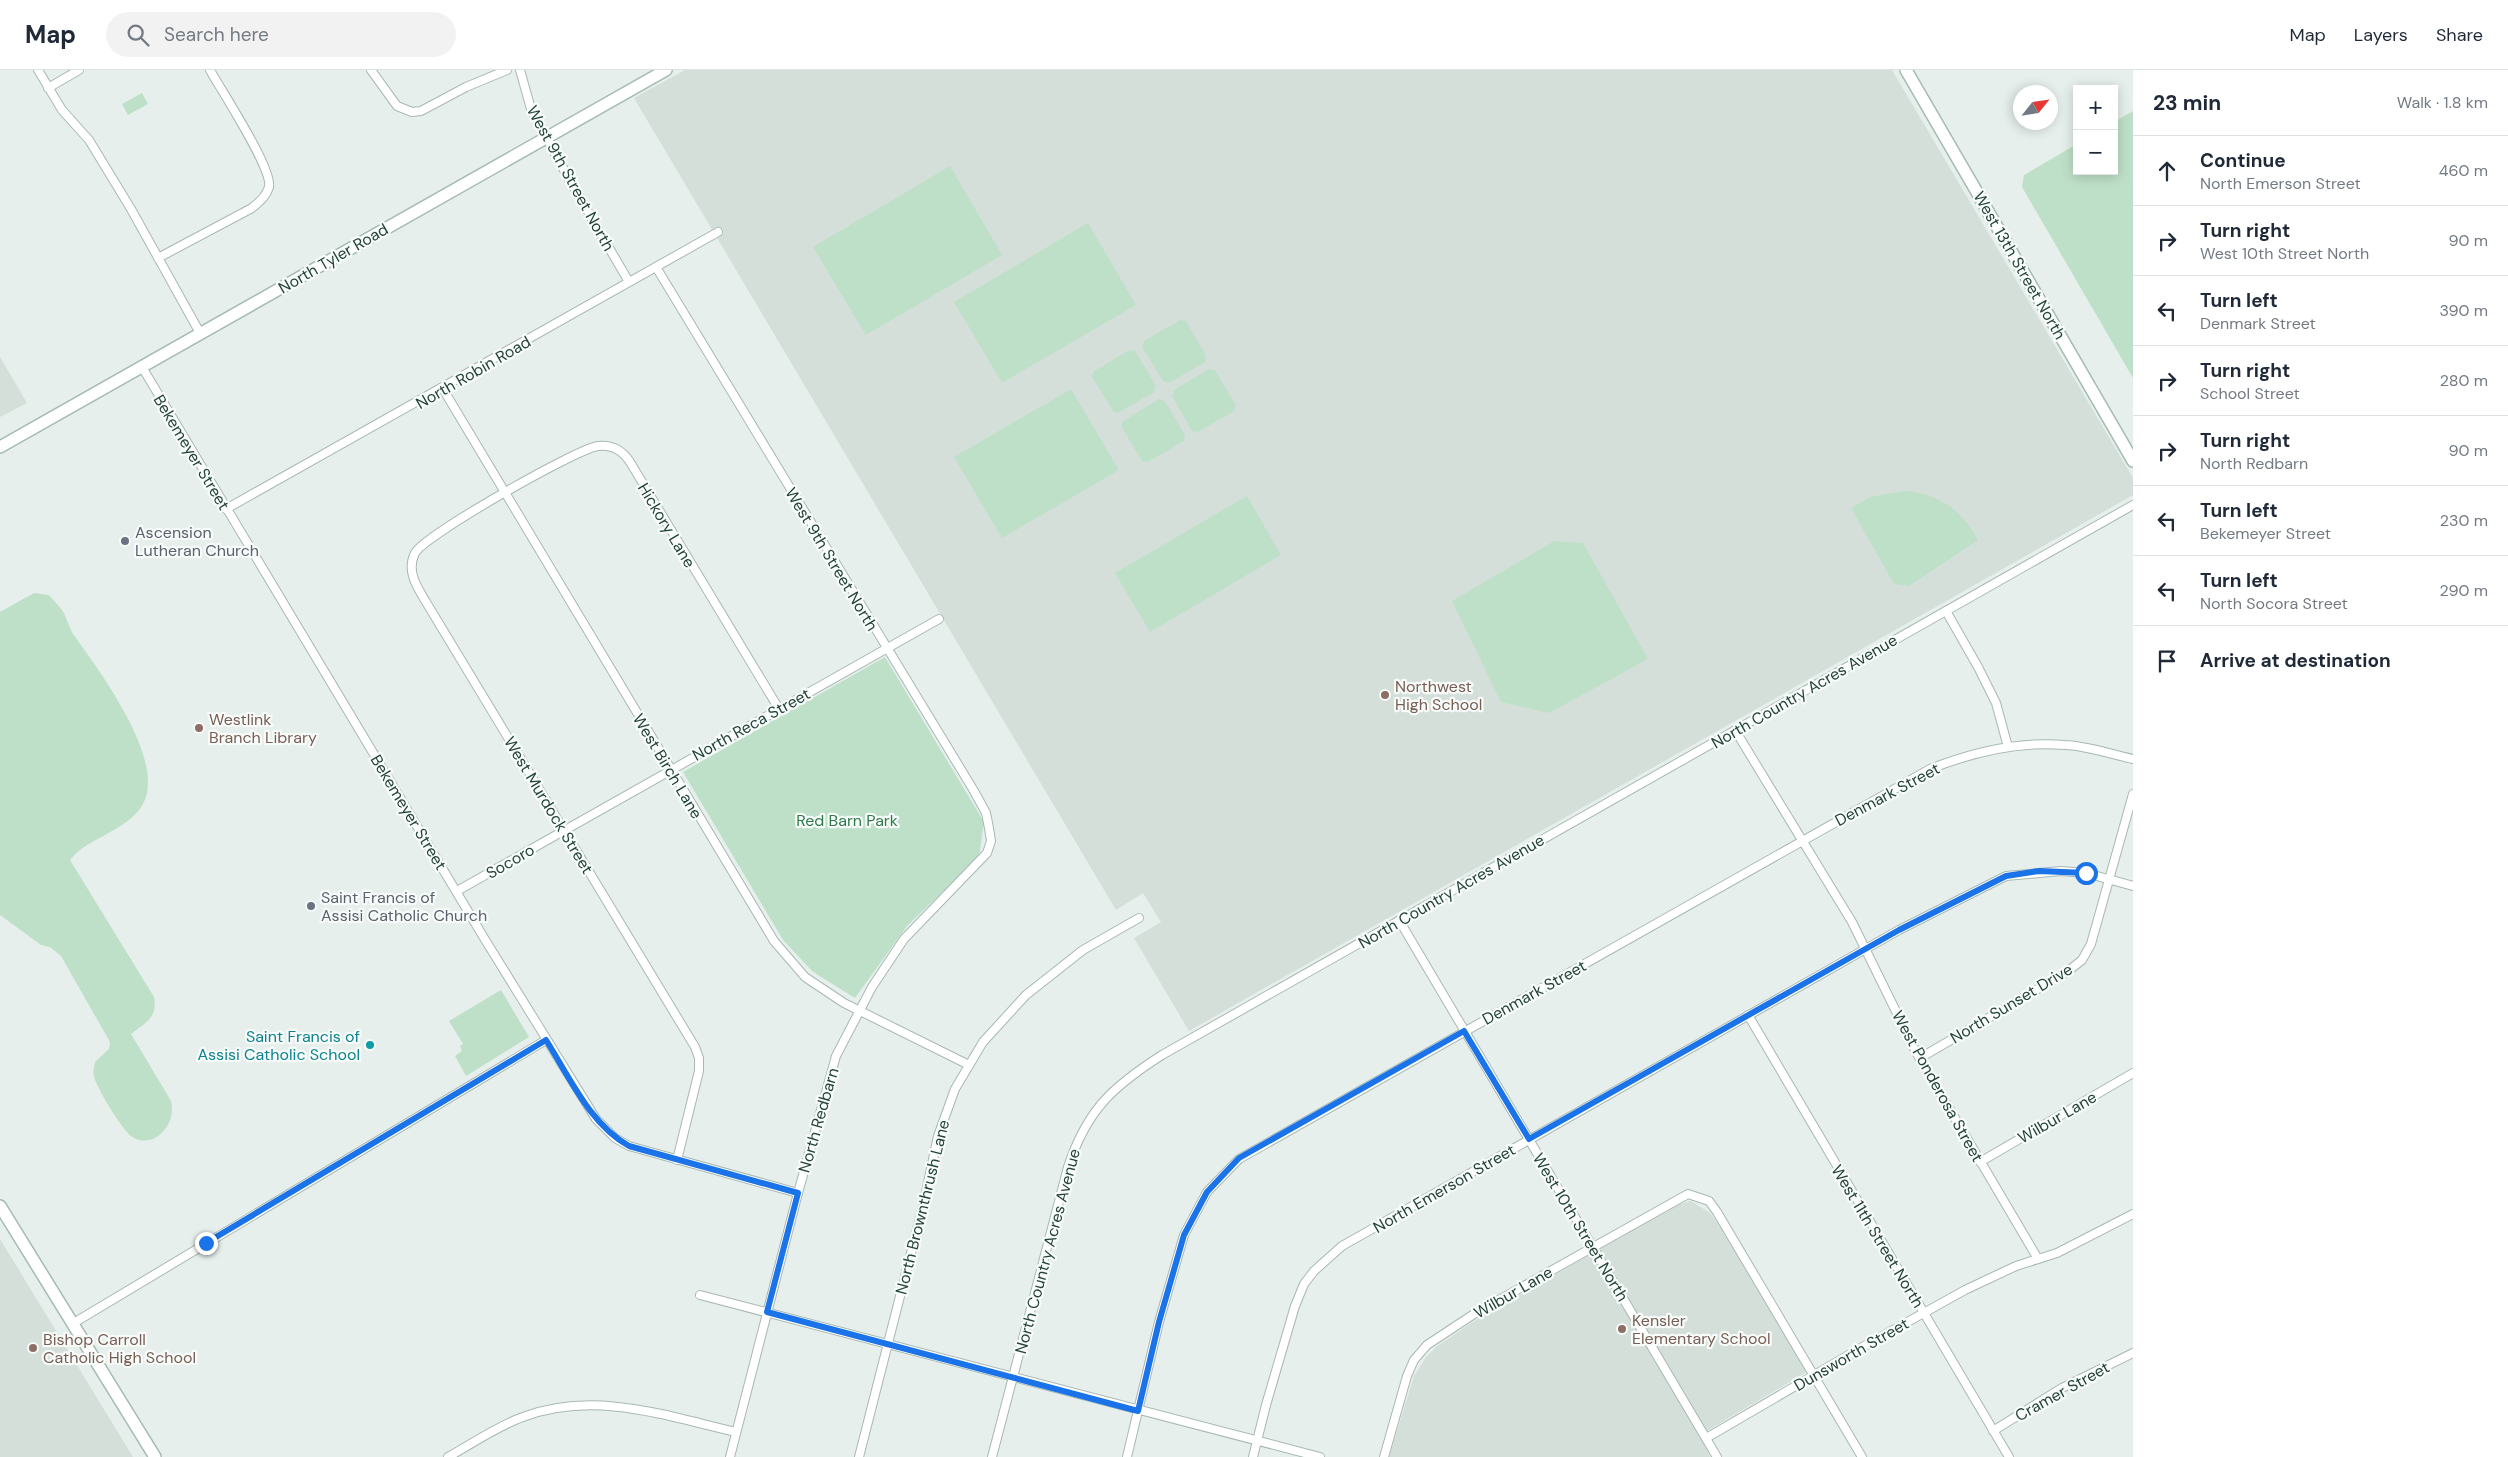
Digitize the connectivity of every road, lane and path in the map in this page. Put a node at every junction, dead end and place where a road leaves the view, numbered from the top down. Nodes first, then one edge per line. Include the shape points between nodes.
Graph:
1 (38, 70) edge
2 (79, 70) edge
3 (210, 70) edge
4 (372, 70) edge
5 (507, 70) edge
6 (520, 70) edge
7 (666, 70) edge
8 (1906, 70) edge
9 (48, 88) junction
10 (546, 138) junction
11 (718, 232) dead end
12 (158, 258) junction
13 (656, 267) junction
14 (630, 282) junction
15 (200, 333) junction
16 (142, 367) junction
17 (443, 389) junction
18 (0, 446) edge
19 (2133, 461) edge
20 (505, 492) junction
21 (2133, 505) edge
22 (226, 509) junction
23 (1946, 611) junction
24 (939, 619) dead end
25 (887, 648) junction
26 (779, 709) junction
27 (1735, 730) junction
28 (2008, 747) junction
29 (2133, 759) edge
30 (671, 770) junction
31 (2133, 794) edge
32 (564, 830) junction
33 (1802, 840) junction
34 (985, 856) joint
35 (2110, 880) junction
36 (2133, 886) edge
37 (456, 891) junction
38 (1139, 918) dead end
39 (1399, 920) junction
40 (1866, 949) junction
41 (859, 1010) junction
42 (1748, 1015) junction
43 (1464, 1031) junction
44 (546, 1040) junction
45 (1920, 1058) junction
46 (969, 1065) junction
47 (2133, 1073) edge
48 (1529, 1139) junction
49 (677, 1160) junction
50 (1980, 1162) junction
51 (798, 1193) junction
52 (0, 1206) edge
53 (2133, 1214) edge
54 (1592, 1246) junction
55 (2038, 1259) junction
56 (700, 1295) dead end
57 (767, 1312) junction
58 (1923, 1313) junction
59 (72, 1324) junction
60 (888, 1343) junction
61 (2133, 1353) edge
62 (1813, 1376) junction
63 (1013, 1377) junction
64 (1138, 1411) junction
65 (1993, 1431) junction
66 (736, 1432) junction
67 (1708, 1438) junction
68 (1257, 1441) junction
69 (155, 1457) edge
70 (448, 1457) edge
71 (730, 1457) edge
72 (858, 1457) edge
73 (992, 1457) edge
74 (1127, 1457) edge
75 (1253, 1457) edge
76 (1320, 1457) edge
77 (1384, 1457) edge
78 (1717, 1457) edge
79 (1862, 1457) edge
80 (2008, 1457) edge

1 - 9 street
2 - 9 street
3 - 12 street via 265,166 269,186 265,197 252,208
4 - 5 street via 397,106 412,112 421,111
6 - 10 street, West 9th Street North via 531,109
7 - 10 main road, North Tyler Road
8 - 19 main road, West 13th Street North
9 - 12 street via 62,110 89,140
10 - 14 street, West 9th Street North
10 - 15 main road, North Tyler Road
11 - 13 street, North Robin Road
12 - 15 street
13 - 14 street, North Robin Road
13 - 25 street, West 9th Street North
14 - 17 street, North Robin Road
15 - 16 main road, North Tyler Road
16 - 18 main road, North Tyler Road
16 - 22 street, Bekemeyer Street
17 - 20 street, West Birch Lane
17 - 22 street, North Robin Road
20 - 26 street, Hickory Lane via 590,448 600,445 620,451 630,462
20 - 30 street, West Birch Lane
20 - 32 street, West Murdock Street via 421,545 412,565 413,578
21 - 23 street, North Country Acres Avenue
22 - 37 street, Bekemeyer Street
23 - 27 street, North Country Acres Avenue
23 - 28 street via 1996,702
24 - 25 street, North Reca Street
25 - 26 street, North Reca Street
25 - 34 street, West 9th Street North via 986,813 991,841
26 - 30 street, North Reca Street
27 - 33 street, West Ponderosa Street
27 - 39 street, North Country Acres Avenue
28 - 29 street, Denmark Street via 2065,744
28 - 33 street, Denmark Street via 1930,768
30 - 32 street, North Reca Street
30 - 41 street, West Birch Lane via 774,941 805,977
31 - 35 street, North Sunset Drive
32 - 37 street, Socoro
32 - 49 street, West Murdock Street via 679,1020 698,1058 699,1071
33 - 40 street, West Ponderosa Street
33 - 43 street, Denmark Street
34 - 41 street, North Redbarn via 904,939
35 - 36 street, North Emerson Street
35 - 40 street, North Emerson Street via 2061,870 2006,876
35 - 45 street, North Sunset Drive via 2092,944 2082,960 2067,972
37 - 44 street, Bekemeyer Street
38 - 46 street, North Brownthrush Lane via 1083,950 1026,995 983,1042
39 - 43 street, West 10th Street North
39 - 63 street, North Country Acres Avenue via 1162,1055 1116,1088 1100,1105 1077,1139 1068,1167
40 - 42 street, North Emerson Street
40 - 45 street, West Ponderosa Street
41 - 46 street, West Birch Lane
41 - 51 street, North Redbarn via 836,1056
42 - 48 street, North Emerson Street
42 - 58 street, West 11th Street North
43 - 48 street, West 10th Street North
43 - 64 street, Denmark Street via 1239,1158 1207,1192 1184,1235
44 - 49 street, Bekemeyer Street via 604,1129 629,1146
44 - 59 street
45 - 50 street, West Ponderosa Street
46 - 60 street, North Brownthrush Lane via 955,1089 938,1136
47 - 50 street, Wilbur Lane
48 - 54 street, West 10th Street North
48 - 68 street, North Emerson Street via 1342,1246 1314,1271 1304,1284 1295,1306
49 - 51 street, Bekemeyer Street
50 - 55 street, West Ponderosa Street
51 - 57 street, North Redbarn
52 - 59 main road
53 - 55 street, Dunsworth Street via 2057,1253
54 - 62 street, Wilbur Lane via 1688,1194 1709,1201
54 - 67 street, West 10th Street North
54 - 77 street, Wilbur Lane via 1428,1344 1414,1360 1407,1376
55 - 58 street, Dunsworth Street via 2016,1266
56 - 57 street
57 - 60 street
57 - 66 street, North Redbarn
58 - 62 street, Dunsworth Street
58 - 65 street, West 11th Street North
59 - 69 main road
60 - 63 street
60 - 72 street, North Brownthrush Lane
61 - 65 street, Cramer Street via 2062,1388
62 - 67 street, Dunsworth Street
62 - 79 street
63 - 64 street
63 - 73 street, North Country Acres Avenue
64 - 68 street
64 - 74 street, Denmark Street
65 - 80 street, West 11th Street North
66 - 70 street via 654,1411 586,1405 522,1417
66 - 71 street, North Redbarn
67 - 78 street, West 10th Street North
68 - 75 street, North Emerson Street
68 - 76 street

